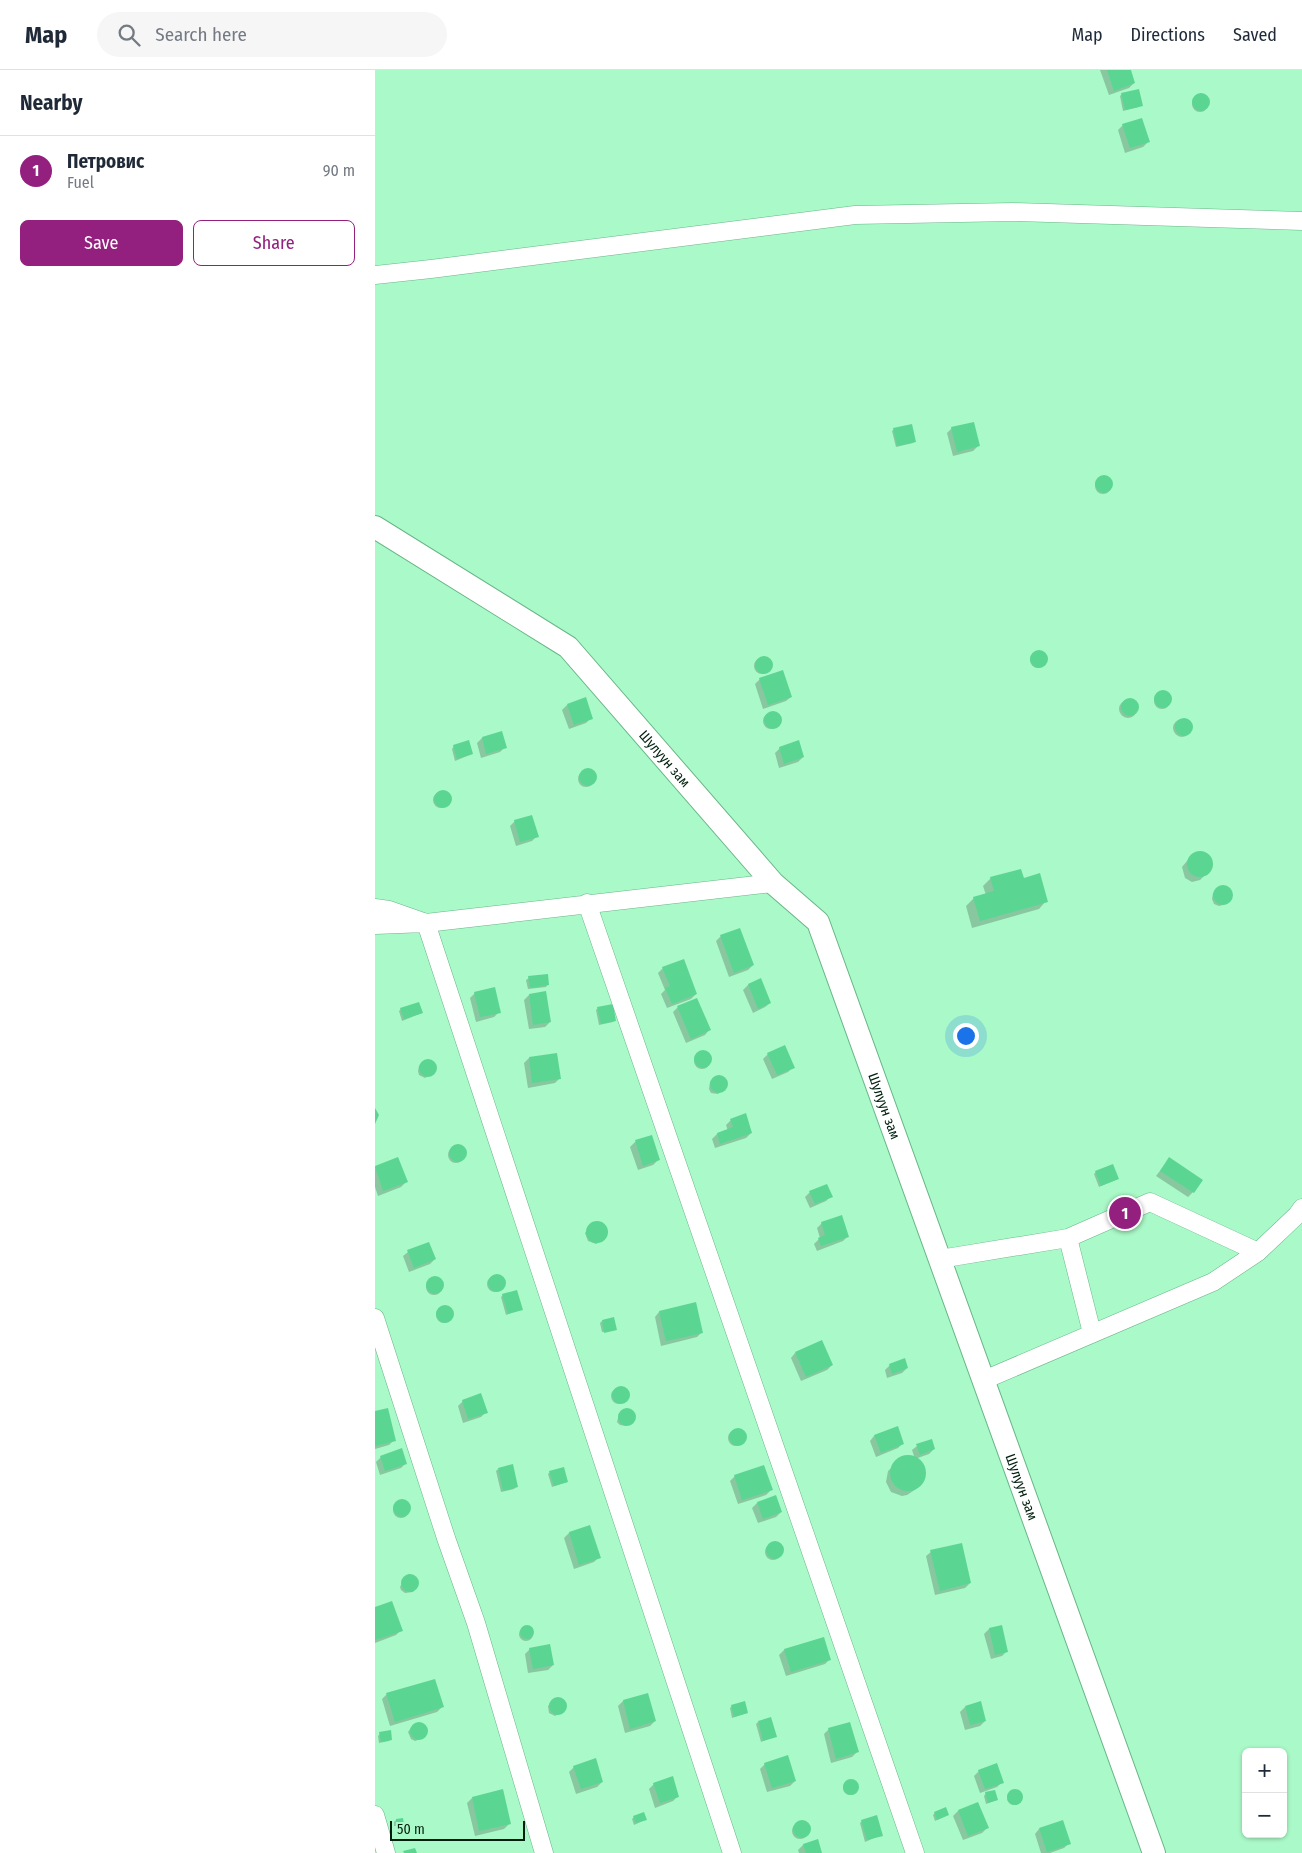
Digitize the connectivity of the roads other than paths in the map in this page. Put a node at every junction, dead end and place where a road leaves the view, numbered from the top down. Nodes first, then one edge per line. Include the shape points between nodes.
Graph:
1 (1302, 221) edge
2 (375, 275) edge
3 (375, 527) edge
4 (773, 883) junction
5 (587, 904) junction
6 (375, 908) edge
7 (426, 923) junction
8 (375, 925) edge
9 (1302, 1208) edge
10 (1068, 1238) junction
11 (1258, 1252) junction
12 (940, 1259) junction
13 (375, 1318) edge
14 (1092, 1333) junction
15 (984, 1380) junction
16 (375, 1815) edge
17 (386, 1853) edge
18 (544, 1853) edge
19 (731, 1853) edge
20 (915, 1853) edge
21 (1154, 1853) edge

1 - 2 street via 1013,212 855,215
3 - 4 street, Шулуун зам via 568,647
4 - 5 street
4 - 12 street, Шулуун зам via 818,922
5 - 7 street
5 - 20 street
6 - 7 street
7 - 8 street
7 - 19 street
9 - 11 street
10 - 11 street via 1150,1202
10 - 12 street
10 - 14 street
11 - 14 street via 1213,1282
12 - 15 street, Шулуун зам
13 - 18 street via 476,1623
14 - 15 street
15 - 21 street, Шулуун зам
16 - 17 street

